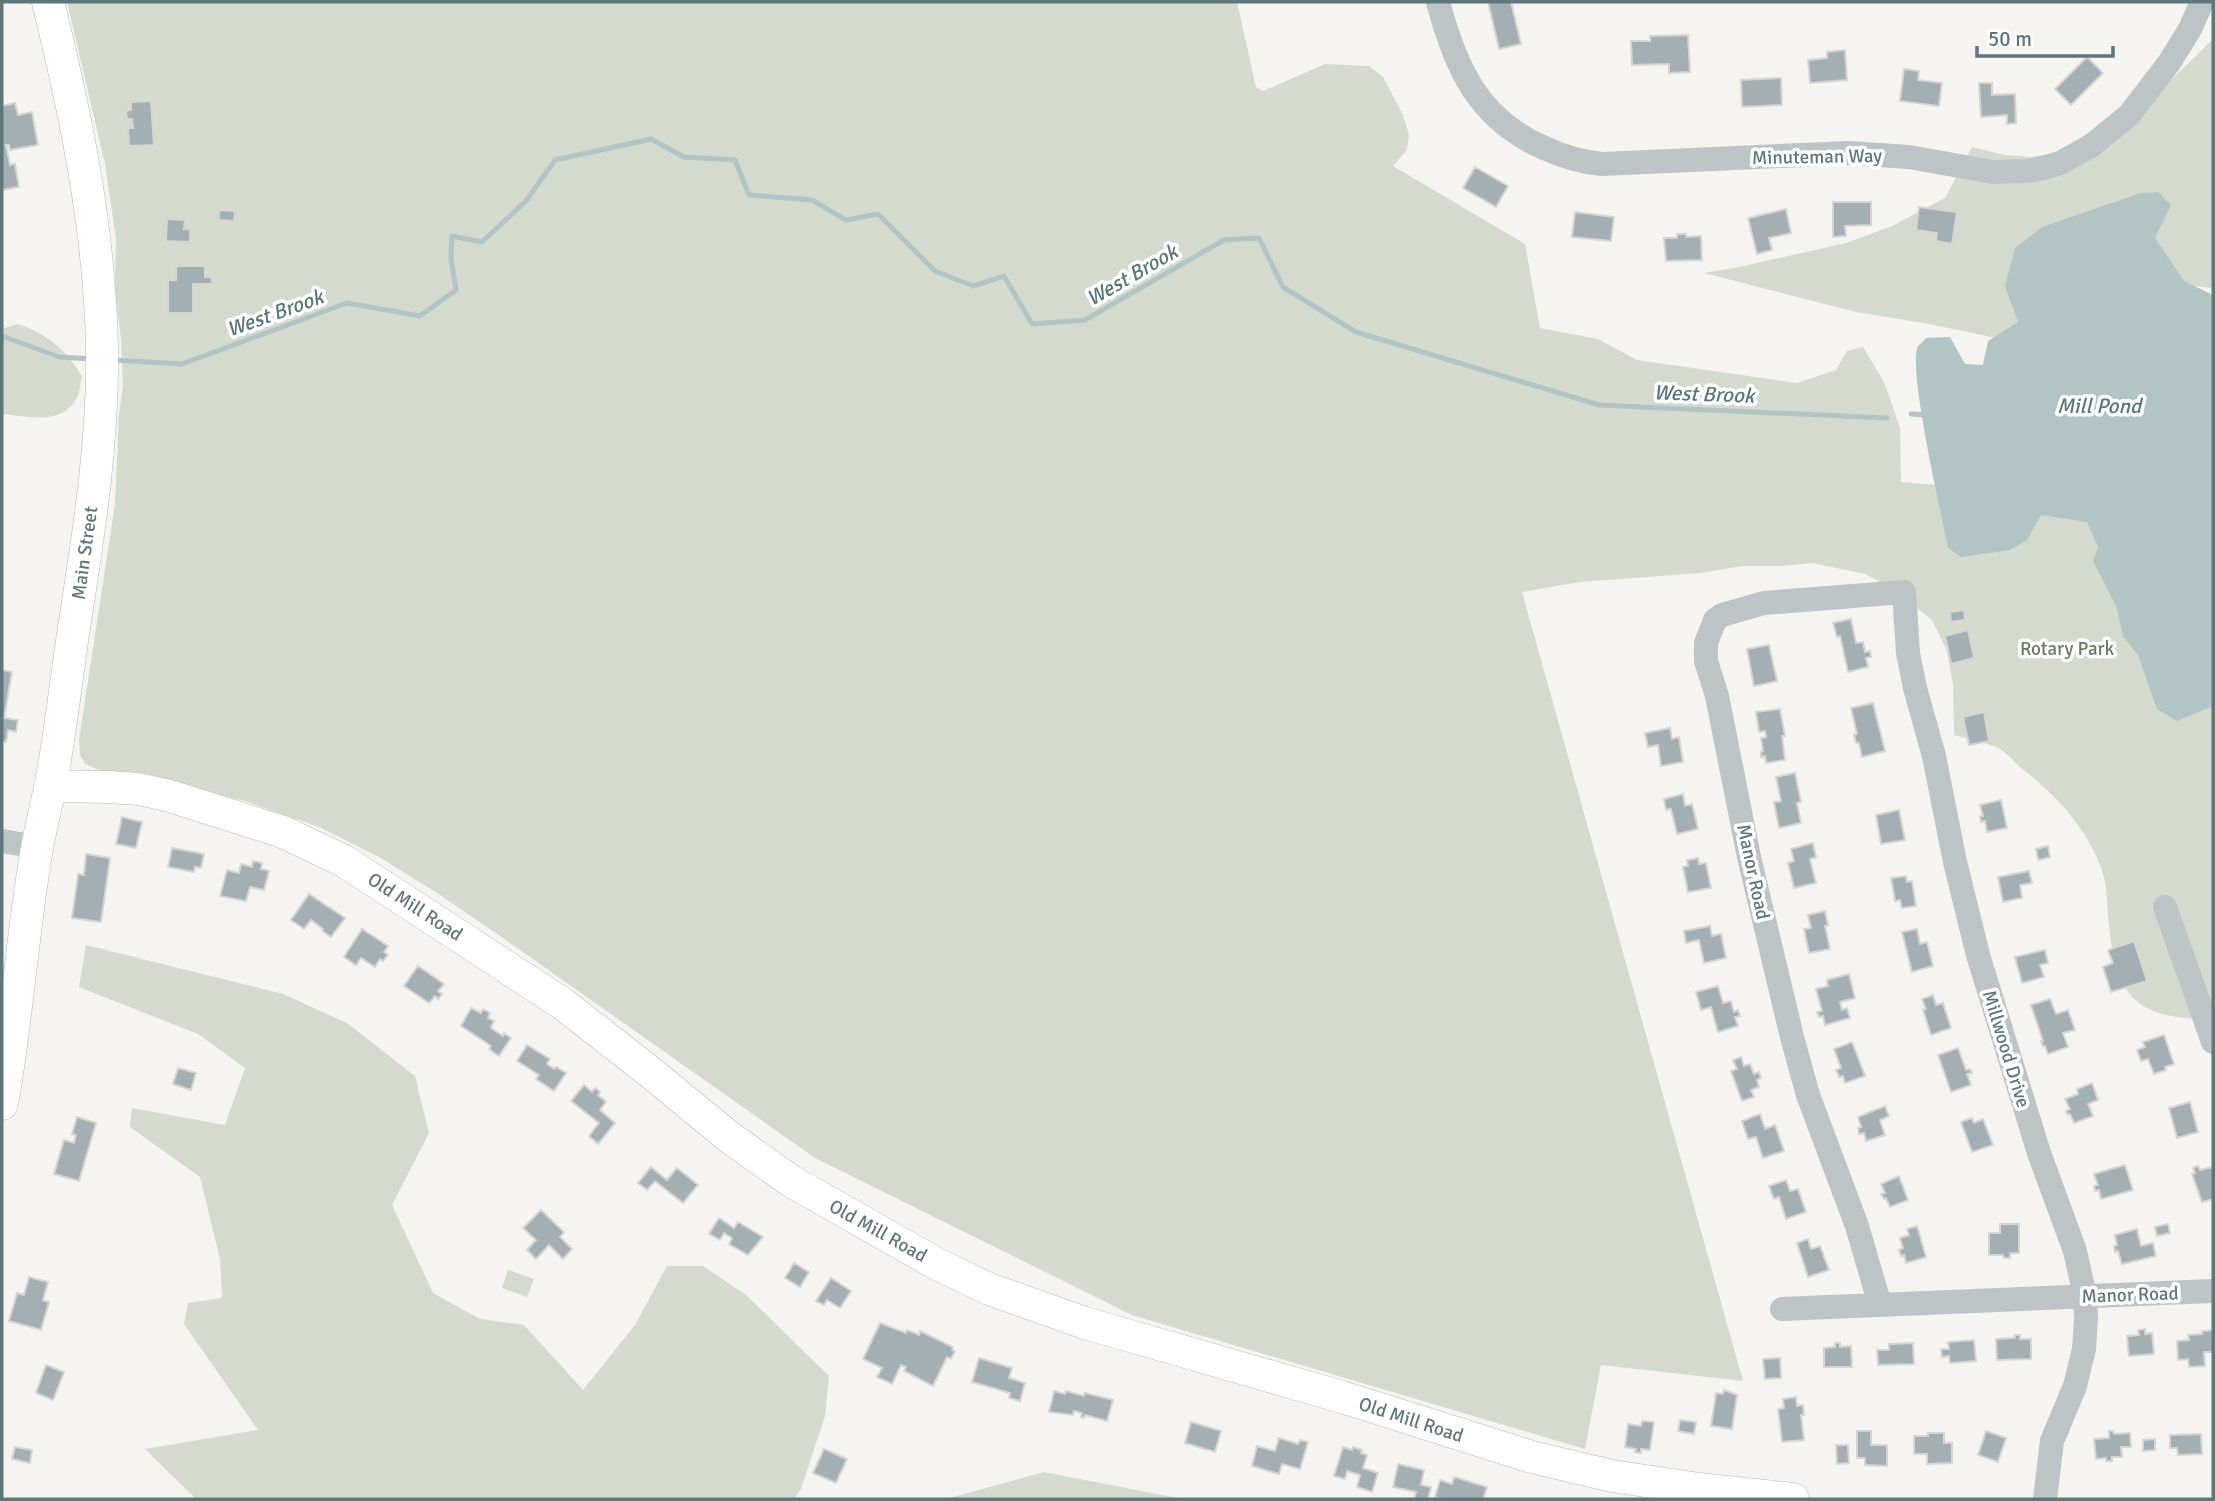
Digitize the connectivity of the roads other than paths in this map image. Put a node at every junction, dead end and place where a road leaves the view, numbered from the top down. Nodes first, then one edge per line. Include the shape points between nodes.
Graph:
1 (48, 2) edge
2 (1438, 2) edge
3 (2202, 2) edge
4 (1904, 592) joint
5 (50, 786) junction
6 (2, 841) edge
7 (37, 847) junction
8 (2165, 907) dead end
9 (2213, 1042) edge
10 (2, 1104) edge
11 (2213, 1291) edge
12 (2085, 1296) junction
13 (1880, 1305) junction
14 (1782, 1309) dead end
15 (1793, 1499) edge
16 (2045, 1499) edge

1 - 5 main road, Main Street via 91,205 102,358 92,502
2 - 3 street, Minuteman Way via 1459,64 1485,107 1508,128 1564,157 1602,164 1860,153 1993,172 2027,171 2060,163 2104,137 2131,113 2168,63
4 - 12 street, Millwood Drive via 1915,688 1978,955 2039,1153 2075,1251
4 - 13 street, Manor Road via 1742,608 1715,620 1706,643 1706,661 1791,1037
5 - 7 main road, Main Street
5 - 15 main road, Old Mill Road via 139,789 170,796 283,832 344,861 564,1004 791,1181 989,1289 1085,1323 1557,1464 1663,1484
6 - 7 street
7 - 10 main road, Main Street
8 - 9 street
11 - 12 street, Manor Road
12 - 13 street, Manor Road
12 - 16 street, Millwood Drive via 2084,1349 2075,1386 2052,1441
13 - 14 street, Manor Road

